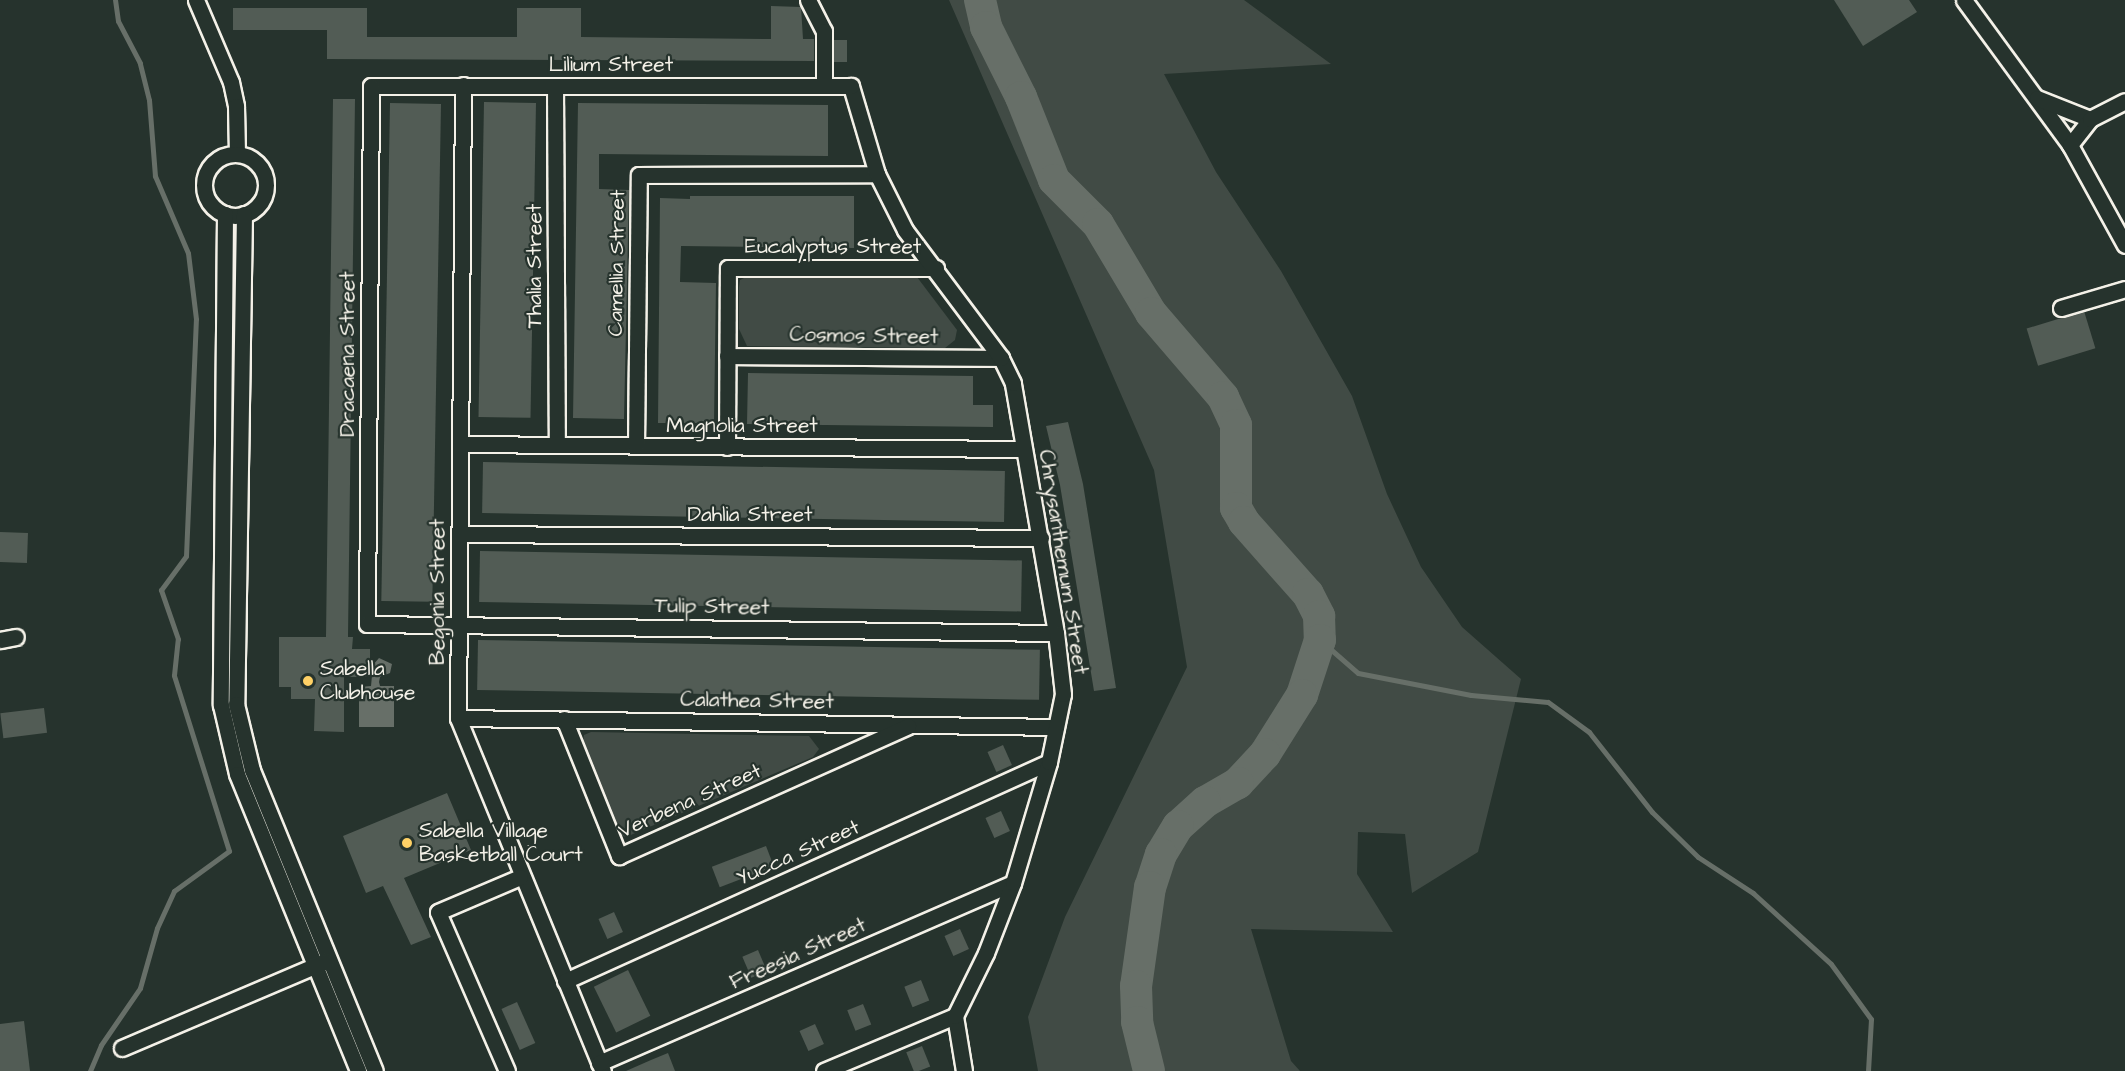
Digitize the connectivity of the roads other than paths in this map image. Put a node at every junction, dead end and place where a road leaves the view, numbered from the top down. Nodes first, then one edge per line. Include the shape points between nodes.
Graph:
1 (196, 0) edge
2 (808, 0) edge
3 (1964, 0) edge
4 (371, 86) joint
5 (463, 86) junction
6 (555, 86) junction
7 (824, 86) junction
8 (851, 86) joint
9 (2035, 97) junction
10 (2125, 101) edge
11 (2090, 119) junction
12 (2070, 145) junction
13 (237, 154) junction
14 (877, 174) junction
15 (225, 214) junction
16 (244, 214) junction
17 (2125, 244) edge
18 (936, 268) junction
19 (2125, 289) edge
20 (2061, 308) dead end
21 (727, 356) junction
22 (1001, 358) junction
23 (460, 444) junction
24 (557, 445) junction
25 (636, 446) junction
26 (727, 447) junction
27 (1023, 449) junction
28 (460, 534) junction
29 (1041, 538) junction
30 (367, 624) joint
31 (459, 625) junction
32 (1056, 633) junction
33 (16, 637) dead end
34 (0, 639) edge
35 (458, 718) junction
36 (564, 719) junction
37 (912, 724) junction
38 (1056, 727) junction
39 (1049, 762) junction
40 (520, 877) junction
41 (1013, 883) junction
42 (322, 963) junction
43 (564, 981) junction
44 (955, 1016) junction
45 (122, 1048) dead end
46 (601, 1067) edge
47 (358, 1071) edge
48 (375, 1071) edge
49 (507, 1071) edge
50 (824, 1071) edge
51 (964, 1071) edge

1 - 13 street via 231,82
2 - 7 street via 824,31
3 - 9 street
4 - 5 street, Lilium Street
4 - 30 street, Dracaena Street
5 - 6 street, Lilium Street
5 - 23 street, Begonia Street
6 - 7 street, Lilium Street
6 - 24 street, Thalia Street
7 - 8 street, Lilium Street
8 - 14 street, Chrysanthemum Street
9 - 11 street
9 - 12 street
10 - 11 street
11 - 12 street
12 - 17 street
13 - 15 street via 221,157 205,175 207,199
13 - 16 street via 260,165 266,181 259,206
14 - 18 street, Chrysanthemum Street via 905,230
14 - 25 street, Camellia Street via 639,175
15 - 16 street
15 - 42 street via 220,705 234,767
16 - 42 street via 236,704 252,770
18 - 21 street, Eucalyptus Street via 728,268
18 - 22 street, Chrysanthemum Street
19 - 20 street
21 - 22 street, Cosmos Street
21 - 26 street, Eucalyptus Street
22 - 27 street, Chrysanthemum Street via 1013,383
23 - 24 street, Magnolia Street
23 - 28 street, Begonia Street
24 - 25 street, Magnolia Street
25 - 26 street, Magnolia Street
26 - 27 street, Magnolia Street
27 - 29 street, Chrysanthemum Street
28 - 29 street, Dahlia Street
28 - 31 street, Begonia Street
29 - 32 street, Chrysanthemum Street
30 - 31 street, Tulip Street
31 - 32 street, Tulip Street
31 - 35 street, Begonia Street
32 - 38 street, Chrysanthemum Street via 1063,694
33 - 34 street
35 - 36 street, Calathea Street
35 - 40 street, Begonia Street
36 - 37 street, Calathea Street
36 - 37 street, Verbena Street via 619,856
37 - 38 street, Calathea Street
38 - 39 street, Chrysanthemum Street
39 - 41 street, Chrysanthemum Street
39 - 43 street, Yucca Street
40 - 43 street, Begonia Street
40 - 49 street via 438,912
41 - 44 street, Chrysanthemum Street via 986,953
41 - 46 street, Freesia Street
42 - 45 street
42 - 47 street
42 - 48 street
43 - 46 street, Begonia Street
44 - 50 street
44 - 51 street

